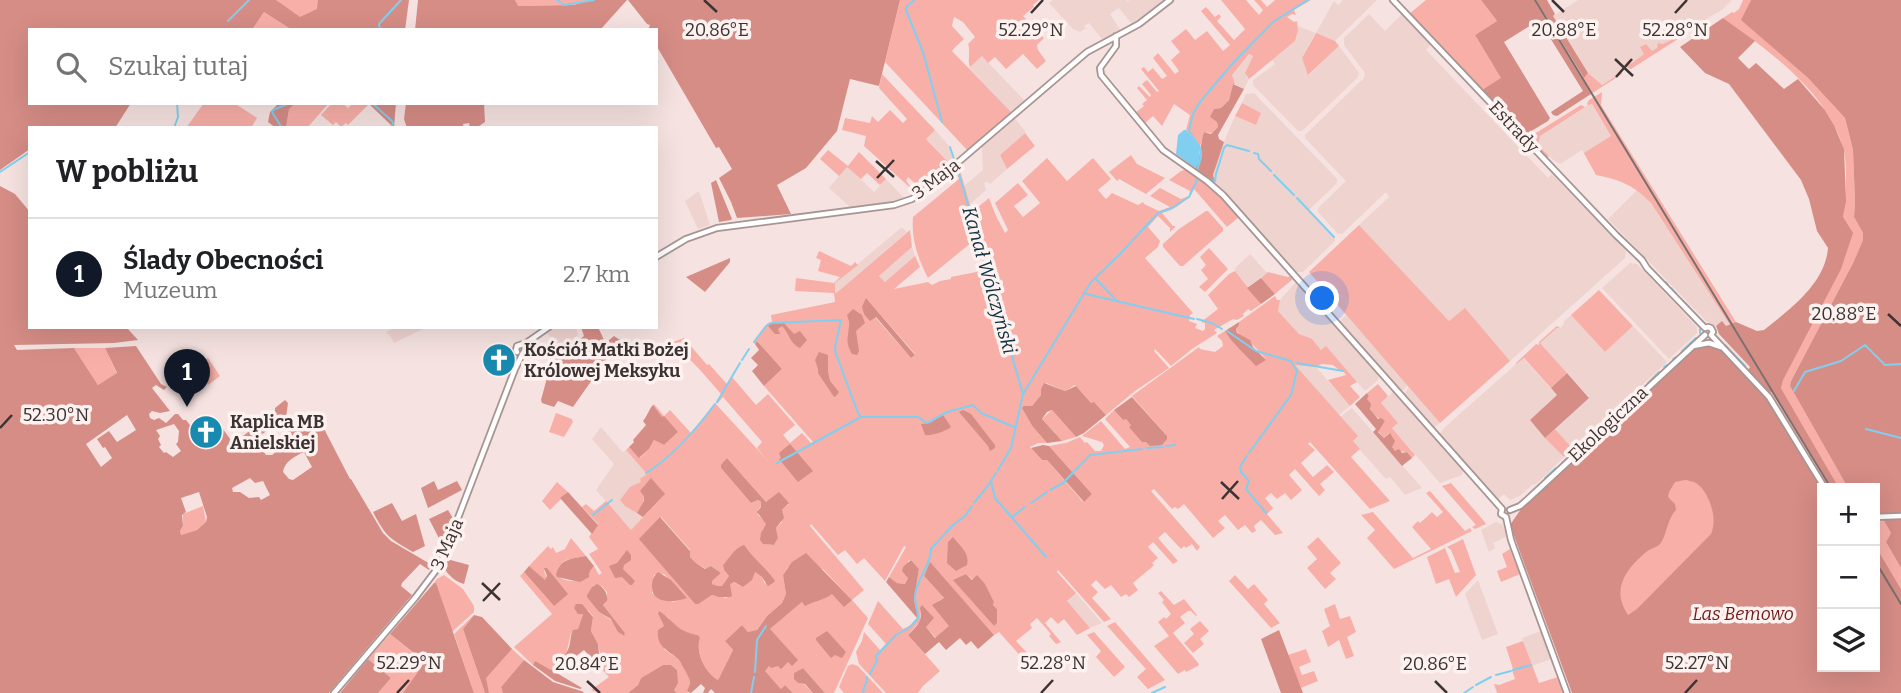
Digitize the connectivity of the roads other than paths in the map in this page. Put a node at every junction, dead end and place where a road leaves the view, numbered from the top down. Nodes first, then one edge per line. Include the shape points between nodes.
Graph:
1 (1170, 0) edge
2 (1393, 0) edge
3 (1116, 36) junction
4 (658, 256) edge
5 (546, 329) edge
6 (1704, 332) junction
7 (1692, 346) junction
8 (1723, 348) junction
9 (1822, 483) edge
10 (1502, 509) junction
11 (1510, 510) junction
12 (1901, 516) edge
13 (1506, 517) junction
14 (1880, 517) edge
15 (334, 693) edge
16 (1567, 693) edge

1 - 3 main road, 3 Maja
2 - 6 main road, Estrady
3 - 4 main road, 3 Maja via 1087,52 912,198 888,206 724,226 693,236
3 - 10 main road via 1116,46 1100,68 1101,75 1165,152 1223,195
5 - 15 main road, 3 Maja via 522,350 440,565
6 - 7 main road, Ekologiczna
6 - 8 main road
7 - 8 main road via 1709,343
7 - 11 main road, Ekologiczna via 1528,499
8 - 9 main road via 1769,397
10 - 11 main road
10 - 13 main road
11 - 13 main road
12 - 14 main road
13 - 16 main road

